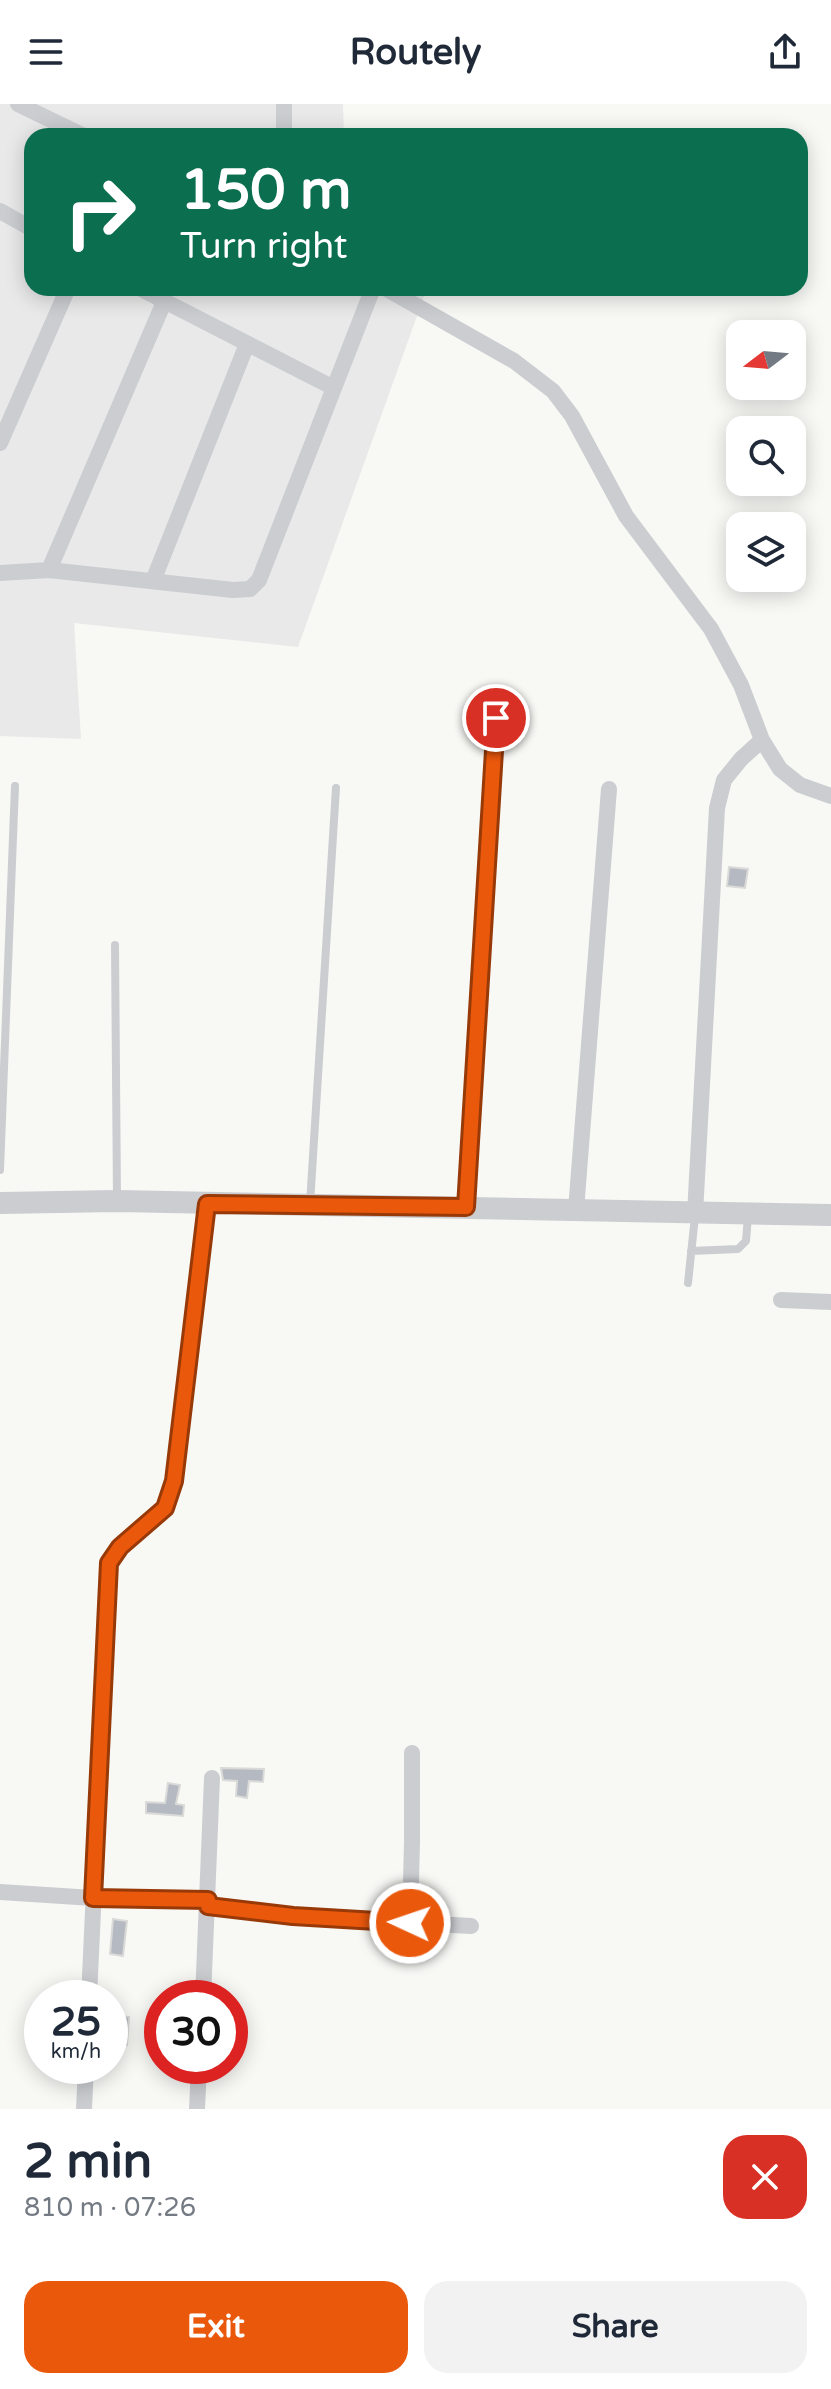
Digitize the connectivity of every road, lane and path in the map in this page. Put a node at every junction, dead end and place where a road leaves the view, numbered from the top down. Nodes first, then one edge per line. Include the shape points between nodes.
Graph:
1 (18, 104) edge
2 (284, 104) edge
3 (68, 128) edge
4 (284, 128) edge
5 (0, 211) edge
6 (24, 224) edge
7 (64, 296) edge
8 (153, 296) edge
9 (370, 296) edge
10 (399, 296) edge
11 (164, 302) junction
12 (247, 344) junction
13 (334, 388) junction
14 (0, 443) edge
15 (49, 570) junction
16 (0, 573) edge
17 (153, 581) junction
18 (496, 718) dead end
19 (762, 740) junction
20 (15, 786) dead end
21 (336, 788) dead end
22 (609, 789) dead end
23 (831, 796) edge
24 (115, 945) dead end
25 (0, 1170) edge
26 (117, 1201) junction
27 (0, 1203) edge
28 (207, 1204) junction
29 (310, 1205) junction
30 (466, 1207) junction
31 (576, 1210) junction
32 (695, 1214) junction
33 (748, 1215) junction
34 (831, 1215) edge
35 (691, 1251) junction
36 (688, 1283) dead end
37 (781, 1300) dead end
38 (831, 1302) edge
39 (412, 1753) dead end
40 (212, 1778) dead end
41 (0, 1892) edge
42 (93, 1898) junction
43 (208, 1903) junction
44 (410, 1923) junction
45 (471, 1926) dead end
46 (90, 1980) edge
47 (204, 1980) edge
48 (85, 2084) edge
49 (198, 2084) edge
50 (84, 2109) edge
51 (197, 2109) edge

1 - 3 street
2 - 4 street
5 - 6 street
7 - 14 street
8 - 11 street
9 - 13 street
10 - 19 street via 514,361 553,391 626,516 711,629
11 - 12 street
11 - 15 street
12 - 13 street
12 - 17 street
13 - 17 street via 259,580 250,589 233,590
15 - 16 street
15 - 17 street
18 - 30 street
19 - 23 street via 780,769 800,785
19 - 32 street via 724,780 717,808
20 - 25 lane
21 - 29 lane
22 - 31 street
24 - 26 lane
26 - 27 street
26 - 28 street
28 - 29 street
28 - 42 street via 174,1481 165,1508 109,1563
29 - 30 street
30 - 31 street
31 - 32 street
32 - 33 street
32 - 35 lane
33 - 34 street
33 - 35 lane via 746,1241 738,1249
35 - 36 lane
37 - 38 street
39 - 44 street
40 - 43 street
41 - 42 street
42 - 43 street
42 - 46 street
43 - 44 street via 293,1916
43 - 47 street
44 - 45 street
48 - 50 street
49 - 51 street

